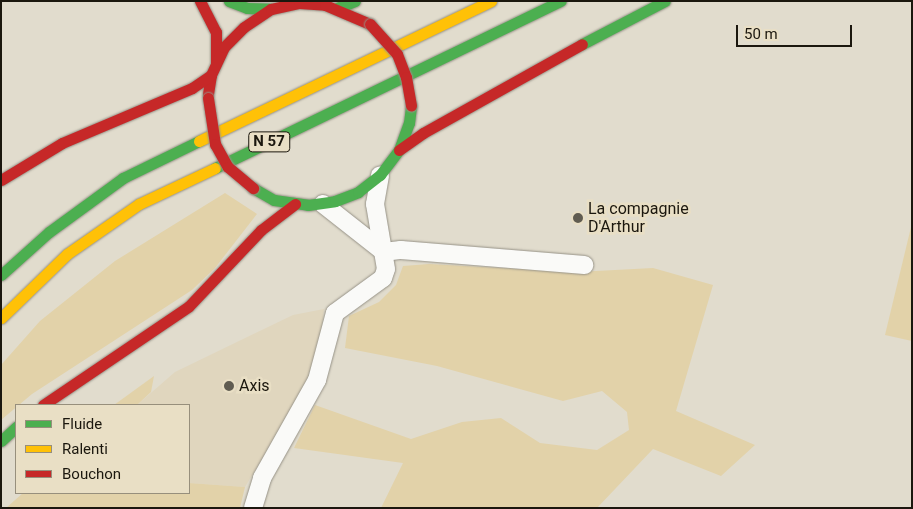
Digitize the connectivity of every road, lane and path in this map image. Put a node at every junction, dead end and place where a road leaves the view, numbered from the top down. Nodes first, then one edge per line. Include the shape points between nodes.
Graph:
1 (200, 1) edge
2 (229, 1) edge
3 (355, 1) edge
4 (492, 1) edge
5 (561, 1) edge
6 (665, 1) edge
7 (337, 8) junction
8 (272, 9) junction
9 (216, 62) junction
10 (211, 75) junction
11 (399, 150) junction
12 (380, 174) junction
13 (1, 180) edge
14 (295, 204) junction
15 (322, 204) junction
16 (384, 252) junction
17 (584, 265) dead end
18 (1, 275) edge
19 (1, 318) edge
20 (44, 404) edge
21 (15, 429) edge
22 (1, 441) edge
23 (253, 508) edge

1 - 9 main road via 216,32
2 - 8 main road via 247,8
3 - 7 main road
4 - 18 main road, N 57 via 123,178 49,232
5 - 19 main road, N 57 via 139,204 67,254
6 - 11 main road via 549,62
7 - 8 main road via 299,3
7 - 11 main road, bridge via 370,24 397,54 406,77 411,106 409,123
8 - 9 main road via 233,38
9 - 10 main road
10 - 13 main road via 192,88 62,143
10 - 14 main road, bridge via 208,114 218,151 228,167 252,188 274,200
11 - 12 main road
12 - 15 main road via 358,192
12 - 16 street via 375,204
14 - 15 main road
14 - 20 main road via 261,230 189,306
15 - 16 street
16 - 17 street
16 - 23 street via 386,269 383,278 336,313 317,380 262,478
21 - 22 main road

